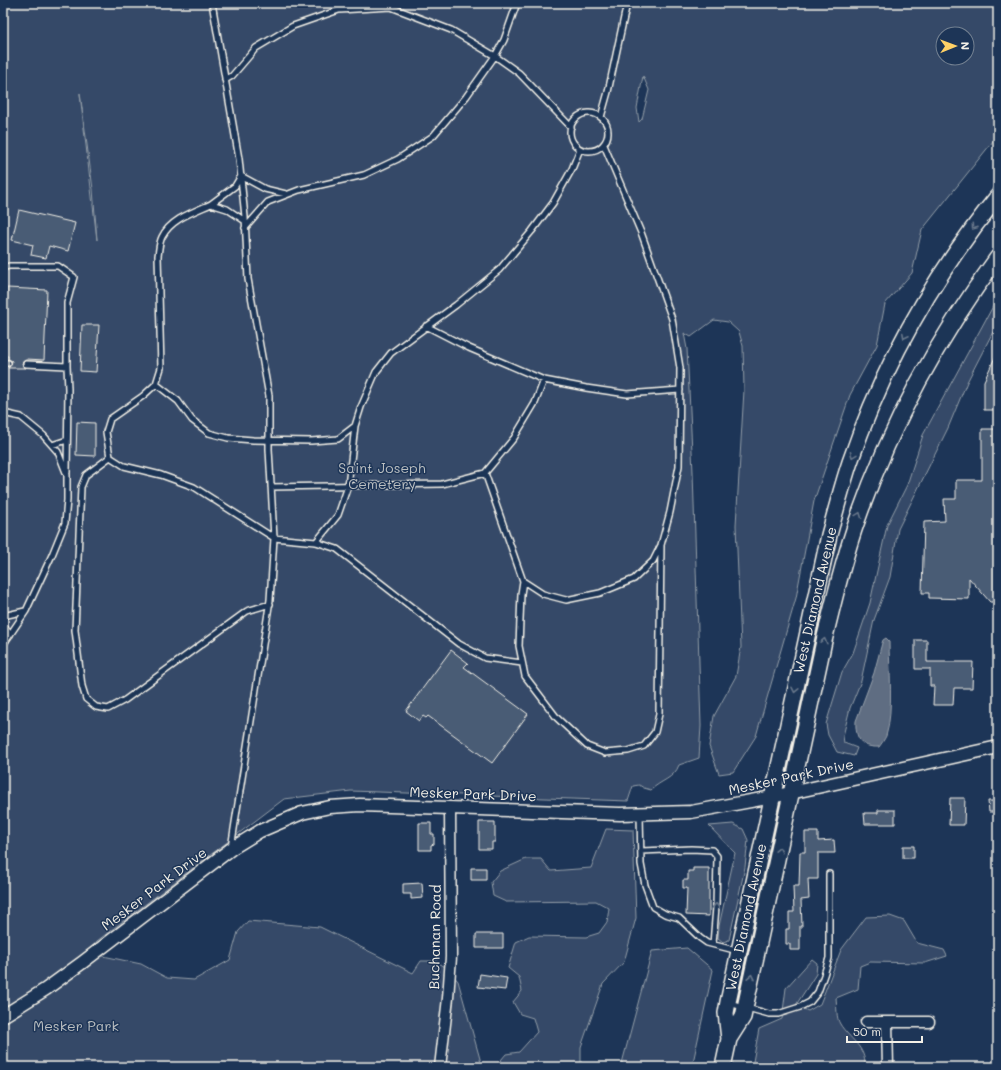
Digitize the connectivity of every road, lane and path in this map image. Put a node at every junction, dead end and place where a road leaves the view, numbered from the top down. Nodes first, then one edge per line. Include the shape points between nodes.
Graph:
1 (212, 3) edge
2 (517, 3) edge
3 (627, 3) edge
4 (495, 56) junction
5 (225, 80) junction
6 (601, 117) junction
7 (571, 127) junction
8 (604, 145) junction
9 (580, 149) junction
10 (241, 176) junction
11 (287, 194) junction
12 (998, 196) edge
13 (211, 204) junction
14 (245, 221) junction
15 (245, 228) junction
16 (998, 257) edge
17 (3, 268) edge
18 (426, 326) junction
19 (26, 364) dead end
20 (67, 366) junction
21 (544, 380) junction
22 (156, 384) junction
23 (680, 390) junction
24 (3, 412) edge
25 (356, 426) junction
26 (269, 439) junction
27 (68, 440) junction
28 (52, 446) junction
29 (110, 458) junction
30 (484, 473) junction
31 (67, 474) junction
32 (348, 486) junction
33 (271, 487) junction
34 (274, 538) junction
35 (316, 542) junction
36 (661, 544) junction
37 (523, 581) junction
38 (270, 604) junction
39 (26, 611) junction
40 (3, 616) edge
41 (3, 624) edge
42 (10, 636) junction
43 (3, 645) edge
44 (522, 663) junction
45 (998, 747) edge
46 (792, 793) junction
47 (772, 798) junction
48 (450, 808) junction
49 (640, 814) junction
50 (231, 849) junction
51 (641, 850) junction
52 (829, 874) dead end
53 (713, 944) junction
54 (739, 952) junction
55 (728, 1002) junction
56 (750, 1009) junction
57 (3, 1016) edge
58 (866, 1022) dead end
59 (887, 1022) junction
60 (928, 1022) dead end
61 (729, 1039) junction
62 (440, 1067) edge
63 (723, 1067) edge
64 (888, 1067) edge

1 - 5 lane
2 - 4 lane via 504,40
3 - 6 lane
4 - 5 lane via 451,30 391,7 338,10 293,26 256,48 232,76
4 - 7 lane via 519,73
4 - 11 lane via 466,97 433,136 398,159 364,175
5 - 10 lane
6 - 7 lane via 590,113 584,114 574,121
6 - 8 lane via 609,133
7 - 9 lane via 572,139
8 - 9 lane via 592,152
8 - 23 lane via 642,235 672,319 680,368
9 - 18 lane via 553,203 499,270
10 - 11 lane via 264,189
10 - 13 lane via 235,186
10 - 14 lane
11 - 15 lane via 268,202
12 -> 47 main road, West Diamond Avenue via 953,256 908,330 878,391 850,461 829,535
13 - 14 lane via 227,209
13 - 22 lane via 171,225 162,238 158,256 161,368
14 - 15 lane
15 - 26 lane via 248,279 269,396
46 -> 16 main road, West Diamond Avenue via 837,588 857,521 878,466 937,348
17 - 20 lane via 58,266 74,277 67,303
18 - 21 lane via 469,348
18 - 25 lane via 391,354 376,372
19 - 20 lane
20 - 27 lane
21 - 23 lane via 627,394
21 - 30 lane via 535,403 514,438
22 - 26 lane via 178,401 192,420 209,432 228,438
22 - 29 lane via 110,419 106,432
23 - 36 lane via 679,466
24 - 28 lane via 21,417
25 - 26 lane via 338,439 311,442
25 - 32 lane
26 - 33 lane
27 - 28 lane
27 - 31 lane
28 - 31 lane via 58,452
29 - 34 lane via 124,466 161,475 194,487
29 - 38 lane via 86,475 80,487 75,630 86,699 96,707 108,709 125,700 247,611
30 - 32 lane via 442,484
30 - 37 lane
31 - 39 lane via 65,523
32 - 33 lane
32 - 35 lane via 338,515
33 - 34 lane
34 - 35 lane
34 - 38 lane
35 - 44 lane via 337,549 459,644 485,658
36 - 37 lane via 653,561 634,579 600,593 566,600 543,594
36 - 44 lane via 658,714 656,732 644,746 605,753 587,746 557,718 525,676
37 - 44 lane via 519,646
38 - 50 lane
39 - 40 lane
39 - 42 lane
41 - 42 lane
42 - 43 lane
45 - 46 street, Mesker Park Drive
46 - 47 street, Mesker Park Drive
56 -> 46 main road, West Diamond Avenue
47 - 49 street, Mesker Park Drive via 691,812
47 - 54 main road, West Diamond Avenue
48 - 49 street, Mesker Park Drive
48 - 50 street, Mesker Park Drive via 360,805 320,809 277,822
48 - 62 street, Buchanan Road via 451,957
49 - 51 lane
50 - 57 street, Mesker Park Drive via 83,962
51 - 53 lane via 645,885 653,907 679,918 700,938
53 -> 51 lane via 718,856 712,850
52 - 56 lane via 829,958 818,992 810,1002 784,1012 769,1014
53 - 54 lane
54 - 55 main road, West Diamond Avenue
55 - 56 lane
55 - 61 main road, West Diamond Avenue via 726,1013
56 - 61 main road, West Diamond Avenue
58 - 59 street
59 - 60 street
59 - 64 street
61 - 63 main road, West Diamond Avenue

